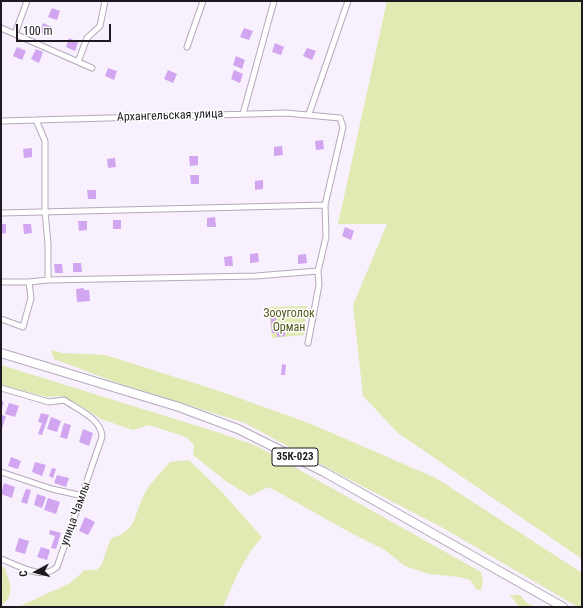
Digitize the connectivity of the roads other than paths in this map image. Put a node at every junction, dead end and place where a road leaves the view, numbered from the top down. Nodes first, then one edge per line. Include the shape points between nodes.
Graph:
1 (27, 1) edge
2 (105, 1) edge
3 (203, 1) edge
4 (274, 1) edge
5 (348, 1) edge
6 (1, 28) edge
7 (15, 34) junction
8 (187, 47) dead end
9 (78, 62) junction
10 (92, 68) dead end
11 (243, 114) junction
12 (310, 114) junction
13 (36, 120) junction
14 (1, 121) edge
15 (325, 205) junction
16 (44, 211) junction
17 (1, 213) edge
18 (318, 271) junction
19 (48, 280) junction
20 (1, 282) edge
21 (30, 282) junction
22 (1, 319) edge
23 (308, 343) dead end
24 (1, 353) edge
25 (1, 388) edge
26 (1, 472) edge
27 (83, 496) junction
28 (1, 559) edge
29 (563, 607) edge

1 - 7 street
2 - 9 street via 100,26 88,38
3 - 8 street
4 - 11 street
5 - 12 street
6 - 7 street
7 - 9 street
9 - 10 street
11 - 12 street, Архангельская улица
11 - 13 street, Архангельская улица
12 - 15 street, Архангельская улица via 340,118 343,127
13 - 14 street, Архангельская улица
13 - 16 street via 45,141
15 - 16 street
15 - 18 street via 326,237
16 - 17 street
16 - 19 street via 48,244
18 - 19 street via 256,276
18 - 23 street via 319,285
19 - 21 street
20 - 21 street
21 - 22 street via 31,298 23,327
24 - 29 main road, 35К-023 via 179,407 238,429 324,472
25 - 27 street, улица Чамлы via 49,402 64,400 100,427 102,437
26 - 27 street
27 - 28 street, улица Чамлы via 57,567 52,571 41,574

